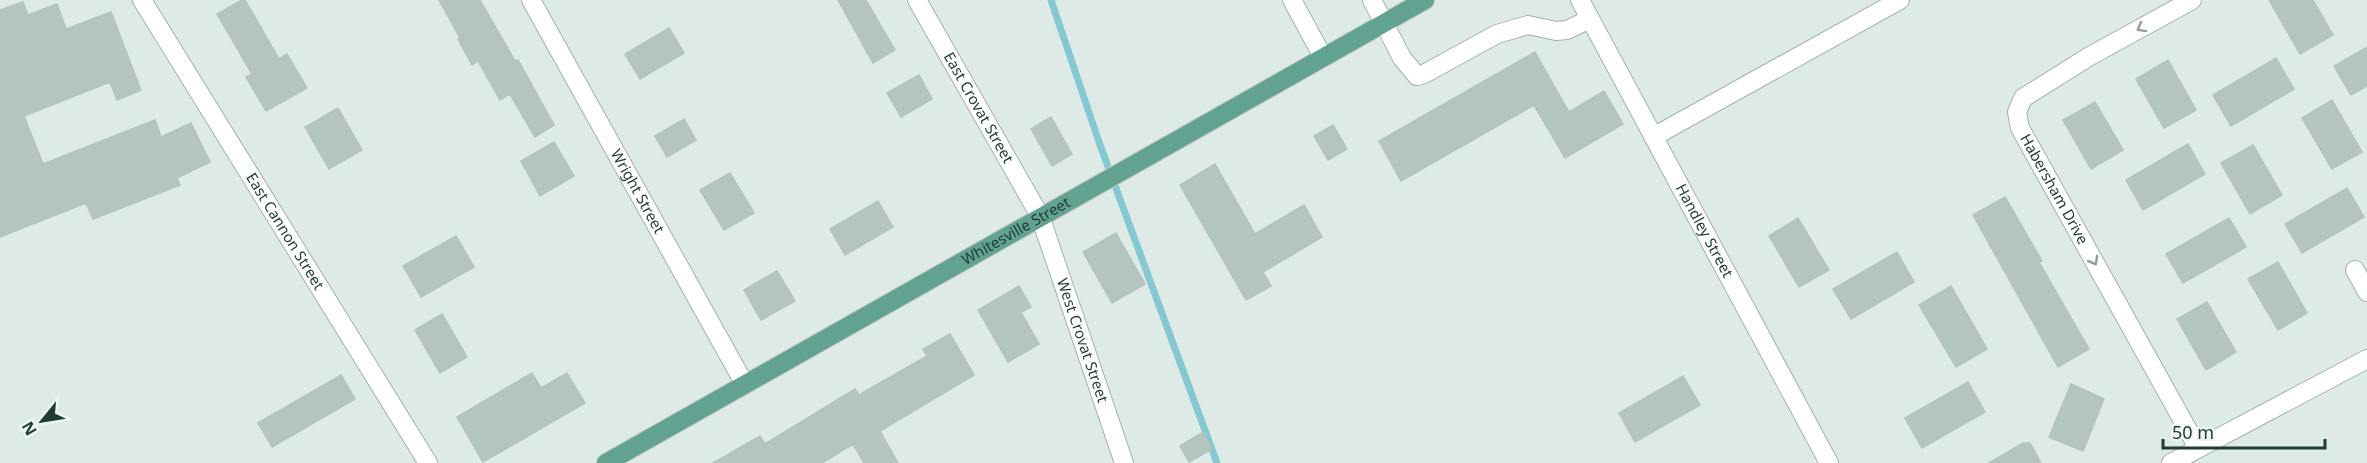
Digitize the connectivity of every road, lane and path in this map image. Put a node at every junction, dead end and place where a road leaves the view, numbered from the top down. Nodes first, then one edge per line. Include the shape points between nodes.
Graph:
1 (142, 0) edge
2 (531, 0) edge
3 (917, 0) edge
4 (1292, 0) edge
5 (1372, 0) edge
6 (1425, 0) edge
7 (1580, 0) edge
8 (1900, 0) edge
9 (2192, 0) edge
10 (1590, 19) junction
11 (1384, 23) junction
12 (1323, 57) junction
13 (1653, 137) junction
14 (1040, 216) junction
15 (2355, 270) dead end
16 (2367, 292) edge
17 (2367, 359) edge
18 (744, 383) junction
19 (2198, 448) junction
20 (428, 463) edge
21 (606, 463) edge
22 (1124, 463) edge
23 (1829, 463) edge
24 (2171, 463) edge

1 - 20 street, East Cannon Street
2 - 18 street, Wright Street
3 - 14 street, East Crovat Street
4 - 12 street
5 - 11 street
6 - 11 main road, Whitesville Street
7 - 10 street, Handley Street
8 - 13 street
9 -> 19 street, Habersham Drive via 2023,98 2017,112 2020,128
10 - 11 street via 1567,30 1528,25 1497,34 1417,76 1402,58
10 - 13 street, Handley Street
11 - 12 main road, Whitesville Street
12 - 14 main road, Whitesville Street
13 - 23 street, Handley Street
14 - 18 main road, Whitesville Street
14 - 22 street, West Crovat Street
15 - 16 street
17 - 19 street
18 - 21 main road, Whitesville Street
19 - 24 street

